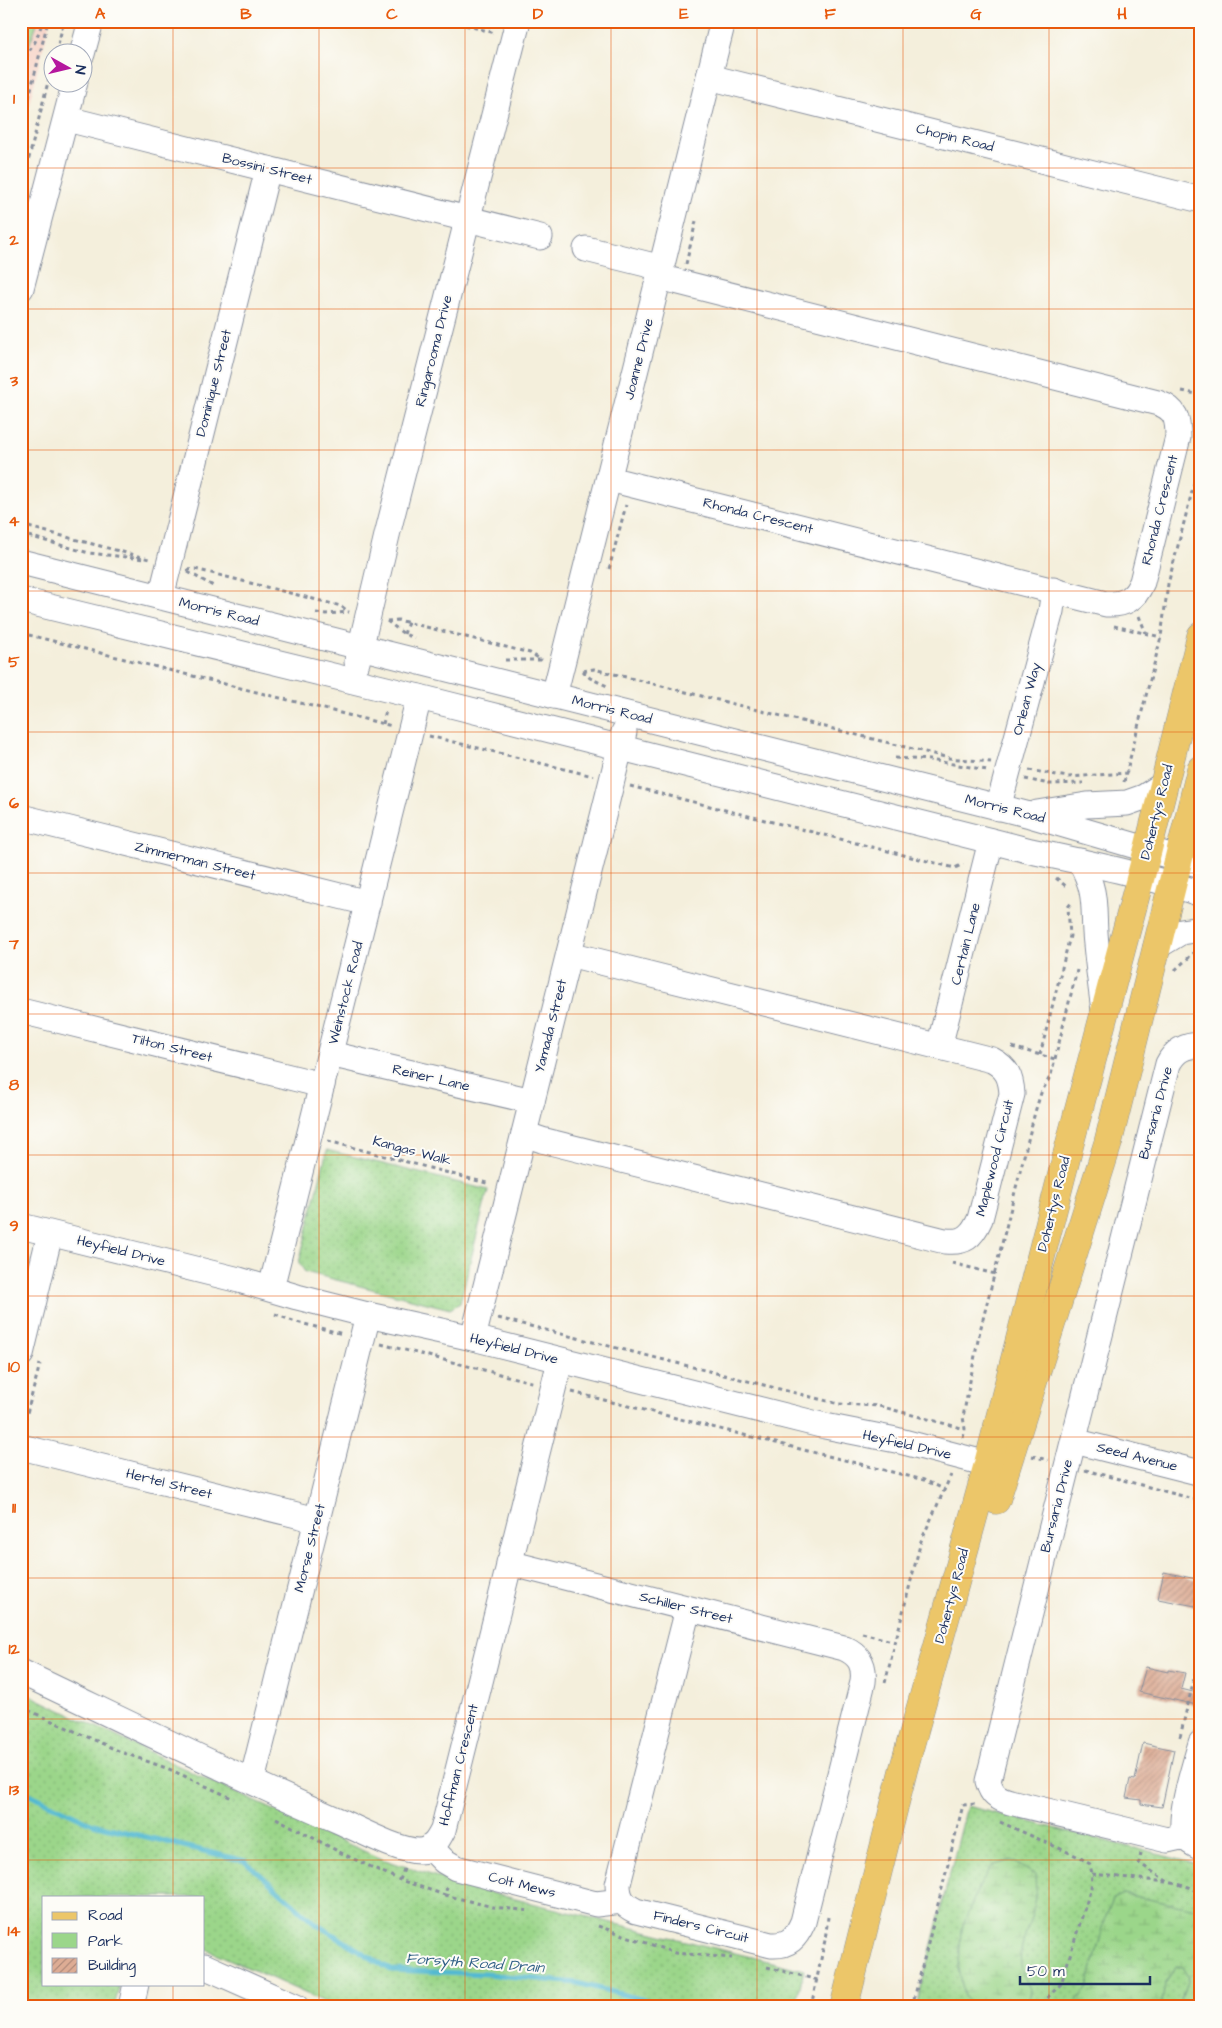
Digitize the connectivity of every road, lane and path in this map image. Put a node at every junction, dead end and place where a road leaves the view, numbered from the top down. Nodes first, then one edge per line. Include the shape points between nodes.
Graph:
1 (43, 21) edge
2 (48, 21) edge
3 (64, 21) edge
4 (91, 21) edge
5 (450, 21) edge
6 (723, 21) edge
7 (508, 27) edge
8 (59, 42) edge
9 (85, 42) edge
10 (21, 64) edge
11 (709, 77) junction
12 (46, 92) edge
13 (72, 92) edge
14 (66, 118) junction
15 (21, 129) edge
16 (268, 169) junction
17 (21, 190) edge
18 (1201, 200) edge
19 (468, 219) junction
20 (30, 222) edge
21 (540, 237) dead end
22 (586, 249) dead end
23 (660, 272) junction
24 (22, 283) edge
25 (1201, 457) edge
26 (609, 479) junction
27 (21, 525) edge
28 (21, 534) edge
29 (21, 562) edge
30 (220, 589) dead end
31 (1054, 590) junction
32 (161, 597) junction
33 (21, 600) edge
34 (310, 612) dead end
35 (21, 633) edge
36 (1201, 636) edge
37 (421, 640) dead end
38 (361, 647) junction
39 (498, 659) dead end
40 (352, 681) junction
41 (611, 688) dead end
42 (554, 696) junction
43 (419, 697) junction
44 (628, 714) junction
45 (412, 732) junction
46 (620, 748) junction
47 (894, 758) dead end
48 (1201, 769) edge
49 (1008, 770) junction
50 (1127, 773) junction
51 (612, 782) junction
52 (1115, 782) dead end
53 (1086, 783) dead end
54 (1163, 785) junction
55 (998, 808) junction
56 (1030, 814) junction
57 (21, 817) edge
58 (1148, 849) junction
59 (988, 852) junction
60 (1080, 861) junction
61 (1190, 861) edge
62 (1047, 876) dead end
63 (1141, 877) junction
64 (1173, 884) junction
65 (1201, 894) edge
66 (368, 904) junction
67 (1201, 929) edge
68 (1156, 947) junction
69 (569, 954) junction
70 (21, 1011) edge
71 (1104, 1012) junction
72 (1201, 1045) edge
73 (939, 1046) junction
74 (330, 1054) junction
75 (1040, 1055) dead end
76 (322, 1085) junction
77 (532, 1102) junction
78 (524, 1134) junction
79 (328, 1141) dead end
80 (490, 1184) dead end
81 (21, 1226) edge
82 (50, 1234) junction
83 (943, 1261) dead end
84 (995, 1274) dead end
85 (270, 1300) junction
86 (501, 1309) dead end
87 (379, 1317) junction
88 (499, 1318) dead end
89 (550, 1331) dead end
90 (473, 1338) junction
91 (376, 1346) junction
92 (21, 1354) edge
93 (552, 1359) junction
94 (544, 1390) junction
95 (1074, 1440) junction
96 (21, 1447) edge
97 (1007, 1462) junction
98 (1067, 1466) junction
99 (1200, 1473) edge
100 (944, 1489) dead end
101 (1201, 1501) edge
102 (317, 1520) junction
103 (509, 1563) junction
104 (688, 1609) junction
105 (860, 1659) joint
106 (21, 1672) edge
107 (21, 1706) edge
108 (1201, 1743) edge
109 (247, 1791) junction
110 (991, 1791) junction
111 (271, 1815) dead end
112 (998, 1822) dead end
113 (1193, 1842) edge
114 (430, 1848) junction
115 (453, 1866) junction
116 (1092, 1874) junction
117 (400, 1880) dead end
118 (1168, 1882) dead end
119 (622, 1901) junction
120 (596, 1904) junction
121 (533, 1911) dead end
122 (742, 1960) dead end
123 (761, 1965) dead end
124 (205, 1966) edge
125 (136, 1986) edge
126 (131, 2007) edge
127 (296, 2007) edge
128 (811, 2007) edge
129 (844, 2007) edge
130 (912, 2007) edge
131 (1038, 2007) edge

1 - 10 path
2 - 15 path
3 - 8 path
4 - 9 street
5 - 7 path
6 - 11 street, Joanne Drive
7 - 19 street, Ringarooma Drive
11 - 18 street, Chopin Road
11 - 23 street, Joanne Drive
12 - 17 path
13 - 14 street
14 - 16 street, Bossini Street
14 - 20 street
16 - 19 street, Bossini Street
16 - 32 street, Dominique Street
19 - 21 street, Bossini Street
19 - 38 street, Ringarooma Drive
20 - 24 street
22 - 23 street, Rhonda Crescent
23 - 26 street, Joanne Drive
23 - 31 street, Rhonda Crescent via 1168,406 1176,414 1178,437 1138,592 1128,601 1106,604
25 - 50 path via 1168,584 1161,637
26 - 31 street, Rhonda Crescent
26 - 42 street, Joanne Drive
27 - 28 path via 150,559 89,553
29 - 32 street, Morris Road
30 - 34 path via 186,570 195,569 341,606 350,612
31 - 49 street, Orlean Way
32 - 38 street, Morris Road
33 - 40 street
35 - 45 path
36 - 54 main road, Dohertys Road
37 - 39 path via 404,634 387,621 398,620 520,650 543,660 520,662
38 - 40 street, Ringarooma Drive
38 - 42 street, Morris Road
40 - 43 street
41 - 49 path via 583,671 594,669 948,758 990,762
42 - 44 street, Morris Road
43 - 45 street, Weinstock Road
43 - 46 street
44 - 46 street, Yamada Street
44 - 55 street, Morris Road
45 - 51 path
45 - 66 street, Weinstock Road
46 - 51 street, Yamada Street
46 - 59 street
47 - 49 path
48 - 61 main road, Dohertys Road
49 - 50 path via 1068,777
49 - 53 path via 1048,784
49 - 55 street, Orlean Way
50 - 52 path via 1124,782
51 - 59 path via 954,868
51 - 69 street, Yamada Street
54 - 56 street via 1127,803 1087,805
54 - 58 main road, Dohertys Road
55 - 56 street, Morris Road
56 - 58 street, Morris Road
57 - 66 street, Zimmerman Street
58 - 61 street, Morris Road
58 - 63 main road, Dohertys Road
59 - 60 street
59 - 73 street, Certain Lane
60 - 63 street
60 - 71 street via 1095,899 1095,942
61 - 64 main road, Dohertys Road
62 - 75 path via 1067,885 1073,902 1068,907 1070,936
63 - 64 street
63 - 71 main road, Dohertys Road
64 - 65 street
64 - 68 main road, Dohertys Road
66 - 74 street, Weinstock Road
67 - 68 street via 1181,932
68 - 97 main road, Dohertys Road via 1108,1143
69 - 73 street, Maplewood Circuit
69 - 77 street, Yamada Street
70 - 76 street, Tilton Street
71 - 97 main road, Dohertys Road
72 - 95 street, Bursaria Drive via 1180,1049 1168,1064
73 - 78 street, Maplewood Circuit via 992,1060 1008,1072 1011,1082 1012,1094 980,1220 971,1234 957,1242
74 - 76 street, Weinstock Road
74 - 77 street, Reiner Lane
76 - 85 street, Weinstock Road
77 - 78 street, Yamada Street
78 - 90 street, Yamada Street
79 - 80 path, Kangas Walk
81 - 82 street, Heyfield Drive
82 - 85 street, Heyfield Drive
82 - 92 street
83 - 84 path
85 - 87 street, Heyfield Drive via 297,1297
85 - 91 path via 293,1321
86 - 88 path
87 - 90 street, Heyfield Drive
87 - 91 street, Morse Street
87 - 91 path
89 - 93 path
90 - 93 street, Heyfield Drive
91 - 94 path via 537,1383
91 - 102 street, Morse Street
93 - 94 street, Hoffman Crescent
93 - 97 street, Heyfield Drive via 825,1426
94 - 100 path via 924,1480
94 - 103 street, Hoffman Crescent
95 - 98 street, Bursaria Drive
95 - 99 street, Seed Avenue
96 - 102 street, Hertel Street
97 - 98 path
97 - 129 main road, Dohertys Road via 903,1771
98 - 101 path
98 - 110 street, Bursaria Drive via 990,1768 988,1781
102 - 109 street, Morse Street
103 - 104 street, Schiller Street
103 - 114 street, Hoffman Crescent via 443,1830
104 - 105 street, Schiller Street via 844,1648
104 - 119 street via 618,1884
105 - 119 street, Finders Circuit via 863,1682 798,1935 792,1941 771,1945 636,1911
106 - 109 street
107 - 109 path via 121,1752
108 - 113 street via 1182,1827
109 - 114 street via 390,1843 420,1851
110 - 113 street via 997,1798 1010,1802 1167,1840
110 - 130 path via 981,1804 963,1806
111 - 117 path
112 - 116 path via 1079,1857 1090,1864
114 - 115 street, Colt Mews
115 - 120 street, Colt Mews
115 - 121 path via 445,1895 493,1907
116 - 118 path
116 - 131 path via 1091,1888 1061,1984
119 - 120 street, Colt Mews
120 - 122 path via 590,1924 675,1952
123 - 128 path via 818,1980
124 - 127 street
125 - 126 street

